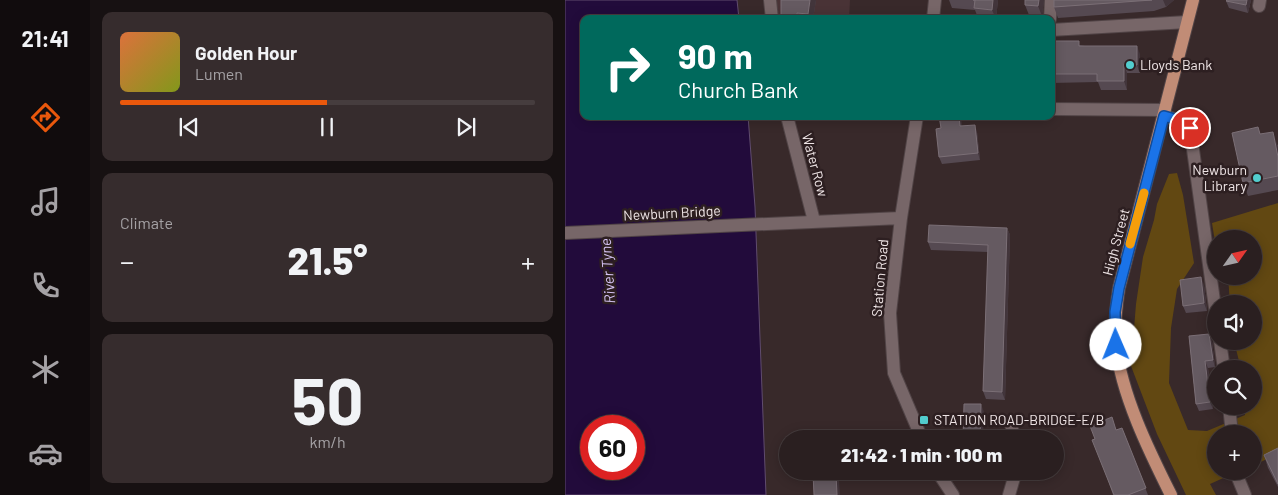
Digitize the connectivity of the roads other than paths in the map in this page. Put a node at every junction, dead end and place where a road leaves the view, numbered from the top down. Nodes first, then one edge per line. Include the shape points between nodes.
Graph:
1 (770, 0) edge
2 (935, 0) edge
3 (1051, 0) edge
4 (1193, 0) edge
5 (772, 15) edge
6 (933, 15) edge
7 (1050, 15) edge
8 (1187, 22) junction
9 (1055, 30) edge
10 (1055, 109) edge
11 (1165, 113) junction
12 (788, 120) edge
13 (916, 120) edge
14 (901, 218) junction
15 (814, 221) junction
16 (565, 232) edge
17 (1213, 295) edge
18 (1011, 423) dead end
19 (918, 430) edge
20 (1012, 430) edge
21 (942, 480) edge
22 (1013, 480) edge
23 (1239, 480) edge
24 (953, 495) edge
25 (1009, 495) edge
26 (1171, 495) edge
27 (1245, 495) edge

1 - 5 street
2 - 6 street
3 - 7 street
4 - 8 main road, High Street
8 - 9 street
8 - 11 main road, High Street
10 - 11 street
11 - 17 street via 1185,122 1190,128
11 - 26 main road, High Street via 1119,288 1115,320 1116,345 1127,394
12 - 15 street, Water Row
13 - 14 street, Station Road
14 - 15 street, Newburn Bridge
14 - 19 street, Station Road via 890,313 894,373
15 - 16 street, Newburn Bridge
18 - 20 street
21 - 24 street
22 - 25 street
23 - 27 street

